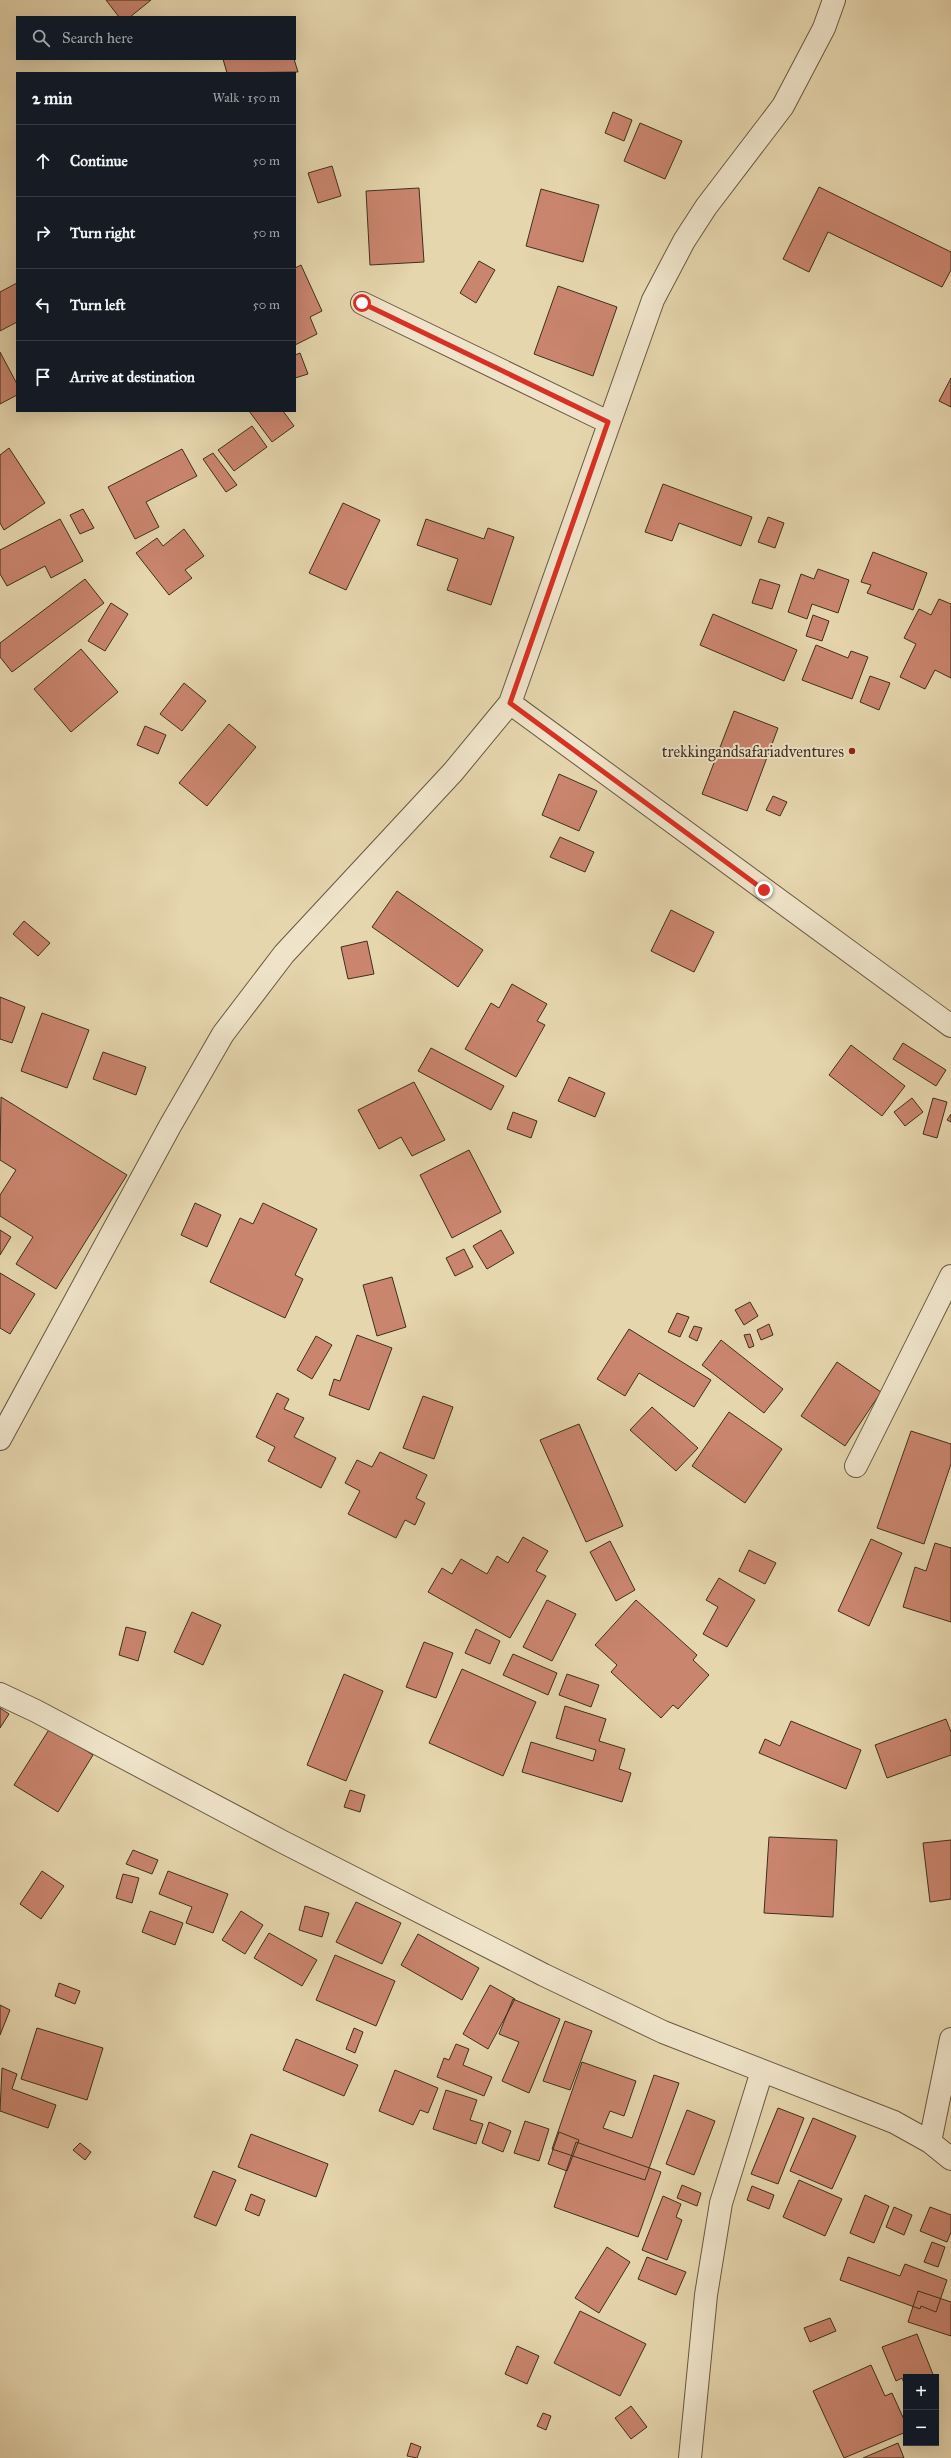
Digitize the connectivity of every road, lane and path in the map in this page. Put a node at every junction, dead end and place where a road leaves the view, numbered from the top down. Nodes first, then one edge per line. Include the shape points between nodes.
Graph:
1 (834, 0) edge
2 (362, 303) dead end
3 (608, 422) junction
4 (510, 703) junction
5 (951, 1026) edge
6 (951, 1276) edge
7 (0, 1439) edge
8 (856, 1466) dead end
9 (0, 1694) edge
10 (951, 2039) edge
11 (762, 2071) junction
12 (930, 2142) junction
13 (951, 2159) edge
14 (690, 2458) edge

1 - 3 street via 824,28 783,106 706,207 669,267 643,324
2 - 3 street
3 - 4 street
4 - 5 street
4 - 7 street via 453,772 284,954 223,1034 170,1126
6 - 8 street
9 - 11 street via 282,1842 544,1974 663,2032
10 - 12 street
11 - 12 street via 894,2122
11 - 14 street via 721,2203 706,2295
12 - 13 street

